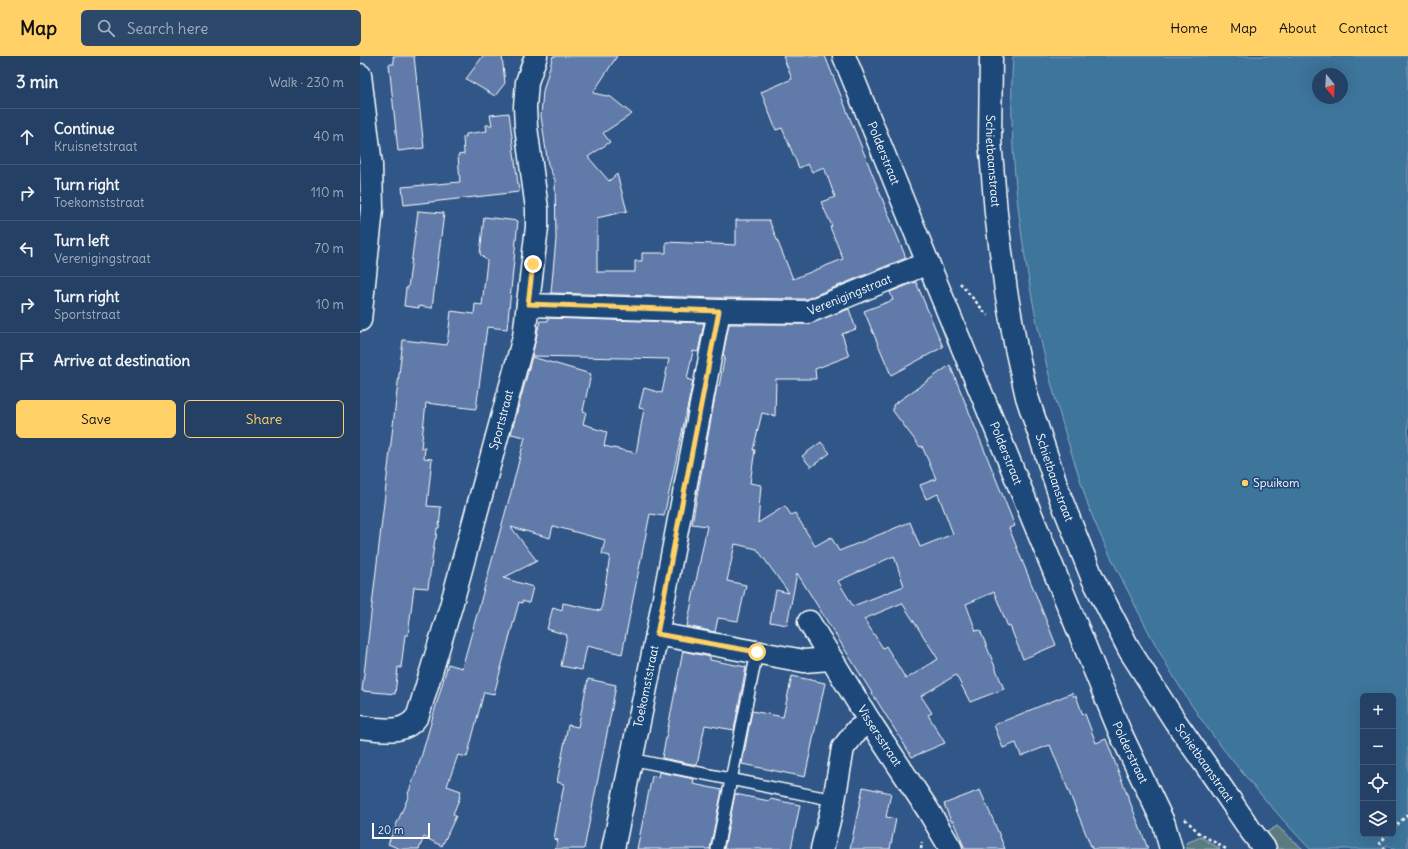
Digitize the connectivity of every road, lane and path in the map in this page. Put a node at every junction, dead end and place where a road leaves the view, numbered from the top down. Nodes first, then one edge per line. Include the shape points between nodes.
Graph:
1 (536, 56) edge
2 (844, 56) edge
3 (991, 56) edge
4 (360, 75) edge
5 (928, 263) junction
6 (957, 280) dead end
7 (528, 304) junction
8 (719, 311) junction
9 (991, 319) dead end
10 (360, 320) edge
11 (809, 622) dead end
12 (657, 634) junction
13 (757, 652) junction
14 (830, 659) junction
15 (870, 722) junction
16 (360, 727) edge
17 (630, 759) junction
18 (732, 779) junction
19 (834, 800) junction
20 (1184, 814) dead end
21 (1408, 814) edge
22 (1396, 826) edge
23 (1385, 837) edge
24 (613, 849) edge
25 (717, 849) edge
26 (822, 849) edge
27 (950, 849) edge
28 (1171, 849) edge
29 (1226, 849) edge
30 (1265, 849) edge
31 (1386, 849) edge

1 - 7 street, Sportstraat via 527,82 525,107 537,209 536,243
2 - 5 street, Polderstraat
3 - 30 street, Schietbaanstraat via 990,140 1006,290 1027,397 1061,499 1092,577 1130,651 1175,721
4 - 10 street via 371,165 372,209
5 - 8 street, Verenigingstraat via 808,312
5 - 28 street, Polderstraat via 1120,732 1164,824
6 - 9 path
7 - 8 street, Verenigingstraat
7 - 16 street, Sportstraat via 524,336 502,419 418,715 410,724 396,730
8 - 12 street, Toekomststraat
11 - 14 street, Vissersstraat
12 - 13 street
12 - 17 street, Toekomststraat
13 - 14 street via 804,661
13 - 18 lane
14 - 15 street, Vissersstraat
15 - 19 street via 857,730 843,748
15 - 27 street, Vissersstraat via 928,810
17 - 18 lane
17 - 24 street, Toekomststraat
18 - 19 lane
18 - 25 lane
19 - 26 street
20 - 29 path via 1186,821 1199,833
21 - 22 path
23 - 31 path via 1380,843

